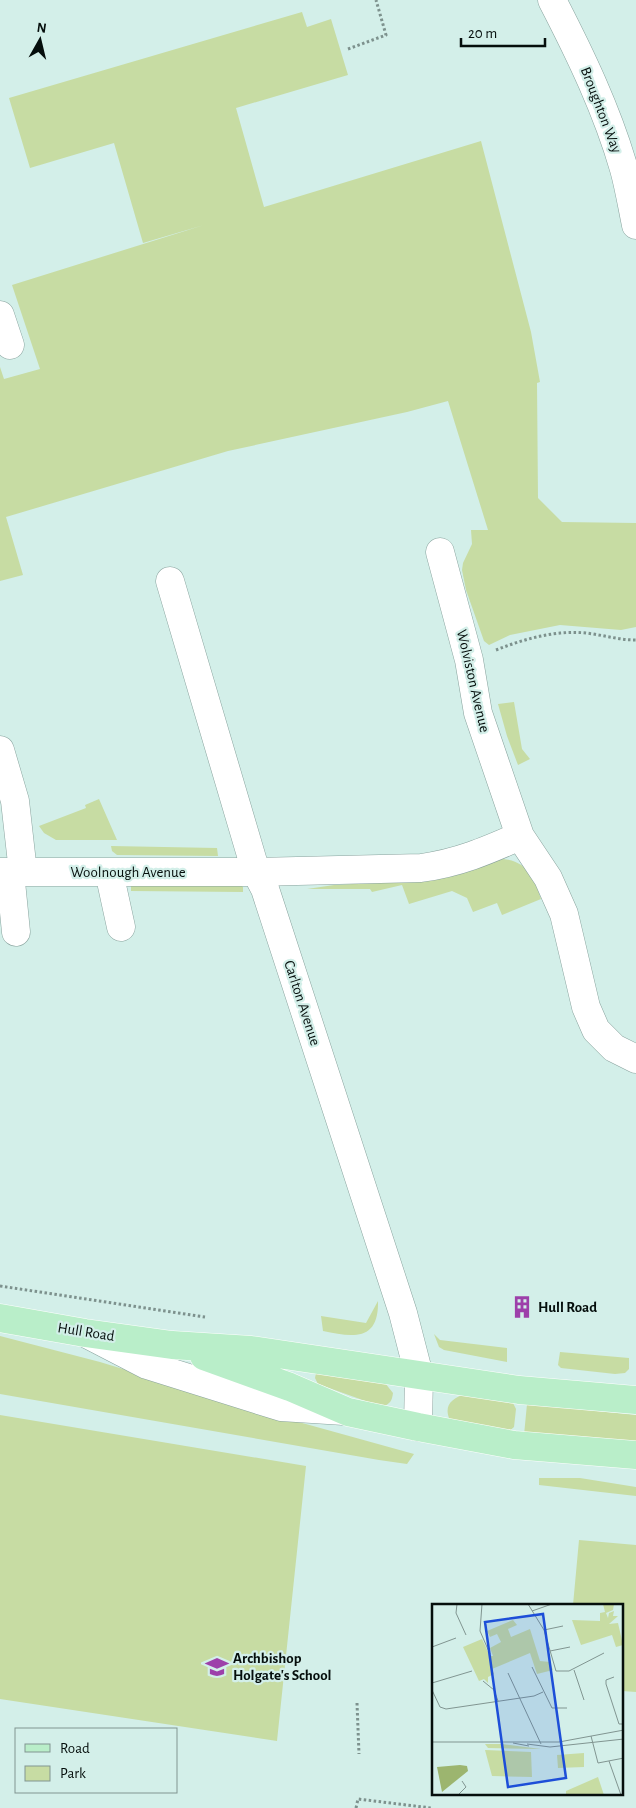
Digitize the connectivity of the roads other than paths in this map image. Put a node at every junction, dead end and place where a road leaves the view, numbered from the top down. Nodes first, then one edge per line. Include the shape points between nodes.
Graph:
1 (552, 0) edge
2 (630, 168) edge
3 (636, 225) edge
4 (0, 315) edge
5 (10, 344) dead end
6 (440, 552) dead end
7 (170, 581) dead end
8 (0, 750) edge
9 (520, 836) junction
10 (11, 872) edge
11 (109, 872) junction
12 (256, 872) junction
13 (121, 927) dead end
14 (16, 932) dead end
15 (636, 1059) edge
16 (0, 1318) edge
17 (85, 1333) junction
18 (172, 1345) junction
19 (419, 1375) junction
20 (636, 1400) edge
21 (348, 1412) junction
22 (418, 1428) junction
23 (636, 1455) edge

1 - 2 street, Broughton Way
2 - 3 street, Broughton Way
4 - 5 street
6 - 9 street, Wolviston Avenue via 469,660 478,713
7 - 12 street, Carlton Avenue
8 - 10 street via 15,801
9 - 12 street via 445,865
9 - 15 street, Wolviston Avenue via 548,878 564,914 586,1007 596,1030 614,1048
10 - 11 street, Woolnough Avenue
10 - 14 street
11 - 12 street, Woolnough Avenue
11 - 13 street
12 - 19 street, Carlton Avenue via 265,889 400,1304
16 - 17 main road, Hull Road
17 - 18 main road, Hull Road
17 - 21 street via 147,1365 281,1407
18 - 19 main road, Hull Road via 251,1350
18 - 21 main road, Hull Road via 290,1387
19 - 20 main road, Hull Road via 519,1390
19 - 22 street, Carlton Avenue
21 - 22 main road, Hull Road
22 - 23 main road, Hull Road via 514,1445

